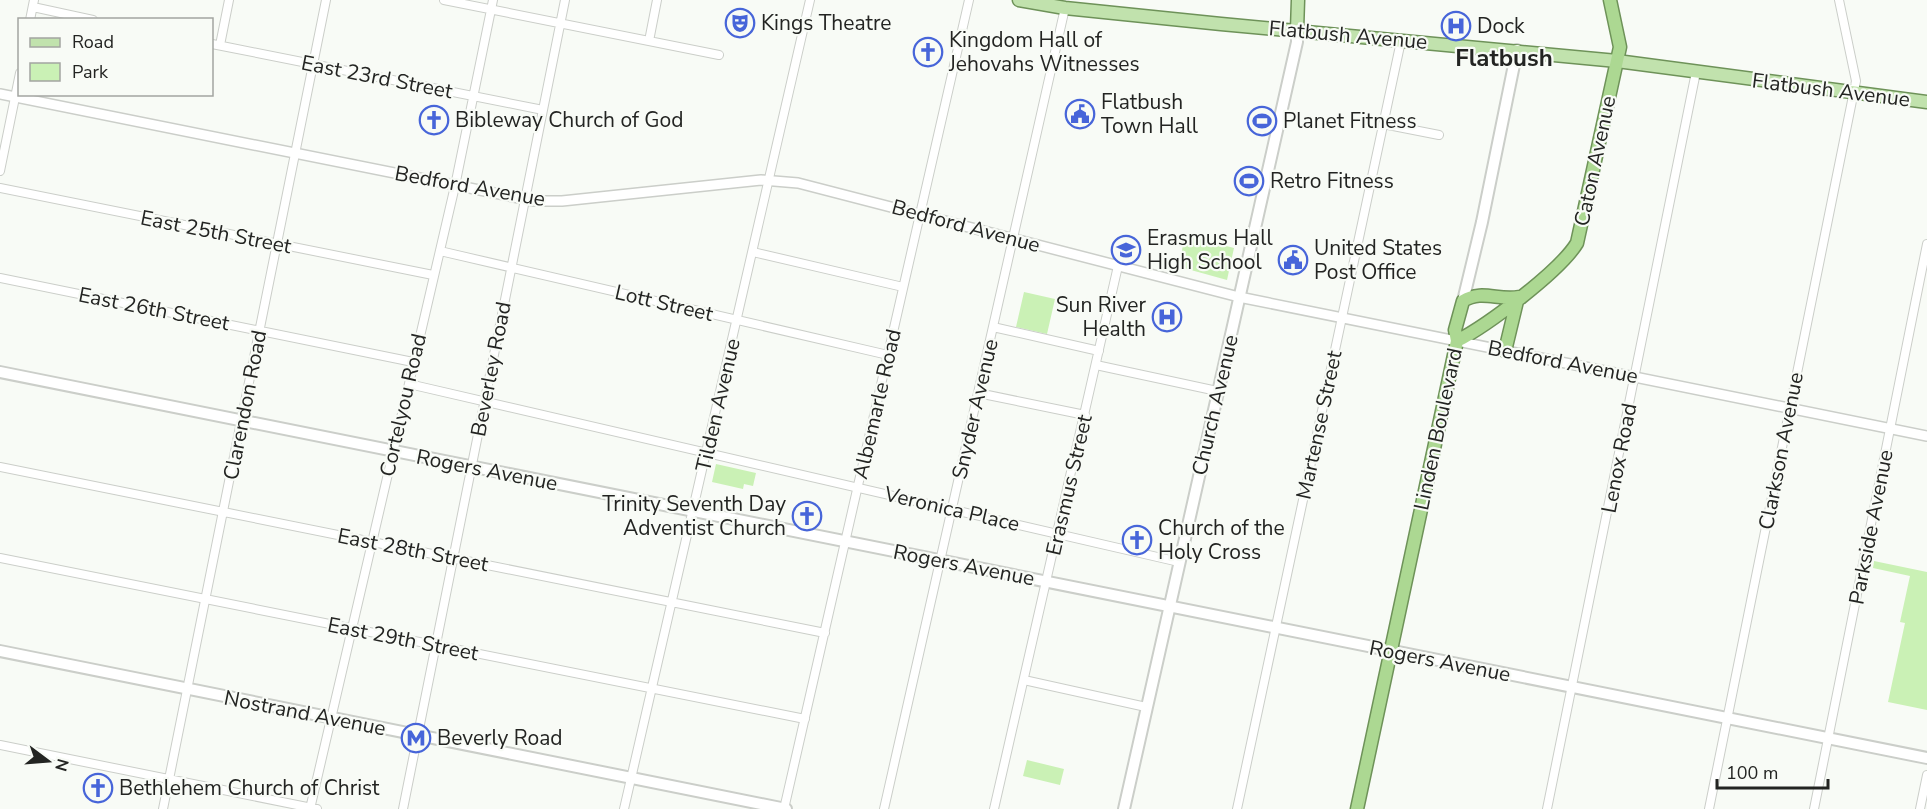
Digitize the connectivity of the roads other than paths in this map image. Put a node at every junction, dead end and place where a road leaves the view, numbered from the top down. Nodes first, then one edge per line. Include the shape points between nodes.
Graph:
1 (229, 0) edge
2 (326, 0) edge
3 (444, 0) edge
4 (493, 0) edge
5 (565, 0) edge
6 (657, 0) edge
7 (810, 0) edge
8 (969, 0) edge
9 (1019, 0) edge
10 (1298, 0) edge
11 (1610, 0) edge
12 (1839, 0) edge
13 (33, 4) edge
14 (1065, 8) junction
15 (491, 9) junction
16 (86, 18) edge
17 (561, 23) junction
18 (1297, 30) junction
19 (649, 41) junction
20 (1401, 41) junction
21 (216, 44) edge
22 (1517, 50) junction
23 (719, 56) dead end
24 (1617, 61) junction
25 (313, 64) junction
26 (1696, 72) junction
27 (18, 83) edge
28 (1854, 93) junction
29 (0, 94) edge
30 (474, 96) junction
31 (15, 97) junction
32 (1927, 102) edge
33 (543, 110) junction
34 (1383, 124) junction
35 (1439, 135) dead end
36 (295, 154) junction
37 (0, 171) edge
38 (770, 180) junction
39 (454, 186) junction
40 (0, 188) edge
41 (525, 199) junction
42 (920, 214) junction
43 (1013, 238) junction
44 (277, 244) junction
45 (1927, 244) edge
46 (440, 251) junction
47 (753, 252) junction
48 (1118, 266) junction
49 (511, 268) junction
50 (433, 275) junction
51 (0, 278) edge
52 (903, 287) junction
53 (1239, 297) junction
54 (1519, 297) junction
55 (1463, 301) junction
56 (1341, 319) junction
57 (737, 320) junction
58 (993, 327) junction
59 (260, 330) junction
60 (1457, 341) junction
61 (1099, 351) junction
62 (1505, 351) junction
63 (888, 355) junction
64 (414, 362) junction
65 (1096, 365) junction
66 (0, 372) edge
67 (1635, 377) junction
68 (409, 384) junction
69 (1217, 391) junction
70 (978, 393) junction
71 (484, 401) junction
72 (1790, 408) junction
73 (1084, 415) junction
74 (241, 421) junction
75 (1891, 428) junction
76 (1927, 436) edge
77 (392, 451) junction
78 (706, 453) junction
79 (0, 467) edge
80 (471, 467) junction
81 (858, 488) junction
82 (951, 509) junction
83 (693, 511) junction
84 (223, 512) junction
85 (1057, 534) junction
86 (846, 541) junction
87 (371, 542) junction
88 (0, 558) edge
89 (453, 558) junction
90 (940, 560) junction
91 (1179, 562) junction
92 (1047, 582) junction
93 (205, 599) junction
94 (672, 602) junction
95 (1169, 606) junction
96 (1275, 627) junction
97 (352, 628) junction
98 (825, 633) junction
99 (436, 645) junction
100 (0, 651) edge
101 (1391, 651) junction
102 (1024, 680) junction
103 (1572, 687) junction
104 (652, 688) junction
105 (187, 689) junction
106 (1146, 707) junction
107 (332, 718) junction
108 (1727, 718) junction
109 (805, 719) junction
110 (418, 735) junction
111 (1828, 739) junction
112 (0, 745) edge
113 (1927, 758) edge
114 (1927, 775) edge
115 (632, 778) junction
116 (169, 779) junction
117 (312, 808) edge
118 (163, 809) edge
119 (403, 809) edge
120 (624, 809) edge
121 (785, 809) edge
122 (884, 809) edge
123 (994, 809) edge
124 (1124, 809) edge
125 (1236, 809) edge
126 (1357, 809) edge
127 (1547, 809) edge
128 (1709, 809) edge
129 (1814, 809) edge
130 (1920, 809) edge

1 - 21 street
2 - 25 street, Clarendon Road
3 - 15 street
4 - 15 street, Cortelyou Road
5 - 17 street, Beverley Road
6 - 19 street
7 - 38 street, Tilden Avenue
8 - 42 street, Albemarle Road
9 - 14 main road, Flatbush Avenue
10 - 18 main road, Church Avenue
11 - 24 highway, Caton Avenue via 1620,48
12 - 28 street, Clarkson Avenue via 1856,81
13 - 16 street
14 - 18 main road, Flatbush Avenue
14 - 43 street, Snyder Avenue
15 - 17 street
15 - 30 street, Cortelyou Road
17 - 19 street
17 - 33 street, Beverley Road
18 - 20 main road, Flatbush Avenue
18 - 53 main road, Church Avenue via 1298,42
19 - 23 street
20 - 22 main road, Flatbush Avenue
20 - 34 street, Martense Street
21 - 25 street, East 23rd Street
22 - 24 main road, Flatbush Avenue
22 - 55 main road, Linden Boulevard
24 - 26 main road, Flatbush Avenue
24 - 54 highway, Caton Avenue via 1577,243 1569,255
25 - 30 street, East 23rd Street
25 - 36 street, Clarendon Road
26 - 28 main road, Flatbush Avenue
26 - 67 street, Lenox Road
27 - 31 street
28 - 32 main road, Flatbush Avenue
28 - 72 street, Clarkson Avenue
29 - 31 street, Bedford Avenue
30 - 33 street, East 23rd Street
30 - 39 street, Cortelyou Road
31 - 36 street, Bedford Avenue
31 - 37 street
33 - 41 street, Beverley Road
34 - 35 street
34 - 56 street, Martense Street
36 - 39 street, Bedford Avenue
36 - 44 street, Clarendon Road
38 - 41 street, Bedford Avenue via 562,201
38 - 42 street, Bedford Avenue via 803,184
38 - 47 street, Tilden Avenue
39 - 41 street, Bedford Avenue
39 - 46 street, Cortelyou Road
40 - 44 street, East 25th Street
41 - 49 street, Beverley Road
42 - 43 street, Bedford Avenue
42 - 52 street, Albemarle Road
43 - 48 street, Bedford Avenue
43 - 58 street, Snyder Avenue
44 - 50 street, East 25th Street
44 - 59 street, Clarendon Road
45 - 75 street, Parkside Avenue
46 - 49 street, Lott Street
46 - 50 street, Cortelyou Road
47 - 52 street
47 - 57 street, Tilden Avenue
48 - 53 street, Bedford Avenue
48 - 61 street, Erasmus Street
49 - 57 street, Lott Street
49 - 71 street, Beverley Road
50 - 64 street, Cortelyou Road
51 - 59 street, East 26th Street
52 - 63 street, Albemarle Road
53 - 56 street, Bedford Avenue
53 - 69 main road, Church Avenue
54 - 55 highway via 1481,294
54 - 60 highway, Caton Avenue
54 - 62 highway
55 - 60 highway, Linden Boulevard via 1455,330
56 - 60 street, Bedford Avenue
56 - 96 street, Martense Street
57 - 63 street, Lott Street
57 - 78 street, Tilden Avenue
58 - 61 street
58 - 70 street, Snyder Avenue
59 - 64 street, East 26th Street
59 - 74 street, Clarendon Road
60 - 62 street, Bedford Avenue
60 - 101 highway, Linden Boulevard
61 - 65 street, Erasmus Street
62 - 67 street, Bedford Avenue
63 - 81 street, Albemarle Road
64 - 68 street, Cortelyou Road
65 - 69 street
65 - 73 street, Erasmus Street
66 - 74 main road, Rogers Avenue
67 - 72 street, Bedford Avenue
67 - 103 street, Lenox Road
68 - 71 street, Veronica Place
68 - 77 street, Cortelyou Road
69 - 91 main road, Church Avenue
70 - 73 street
70 - 82 street, Snyder Avenue
71 - 78 street, Veronica Place
71 - 80 street, Beverley Road
72 - 75 street, Bedford Avenue
72 - 108 street, Clarkson Avenue
73 - 85 street, Erasmus Street
74 - 77 main road, Rogers Avenue
74 - 84 street, Clarendon Road
75 - 76 street, Bedford Avenue
75 - 111 street, Parkside Avenue
77 - 80 main road, Rogers Avenue
77 - 87 street, Cortelyou Road
78 - 81 street, Veronica Place
78 - 83 street, Tilden Avenue
79 - 84 street, East 28th Street
80 - 83 main road, Rogers Avenue
80 - 89 street, Beverley Road
81 - 82 street, Veronica Place
81 - 86 street, Albemarle Road
82 - 85 street, Veronica Place
82 - 90 street, Snyder Avenue
83 - 86 main road, Rogers Avenue
83 - 94 street, Tilden Avenue
84 - 87 street, East 28th Street
84 - 93 street, Clarendon Road
85 - 91 street, Veronica Place
85 - 92 street, Erasmus Street
86 - 90 main road, Rogers Avenue
86 - 98 street, Albemarle Road
87 - 89 street, East 28th Street
87 - 97 street, Cortelyou Road
88 - 93 street, East 29th Street
89 - 94 street, East 28th Street
89 - 99 street, Beverley Road
90 - 92 main road, Rogers Avenue
90 - 122 street, Snyder Avenue
91 - 95 main road, Church Avenue
92 - 95 main road, Rogers Avenue
92 - 102 street, Erasmus Street
93 - 97 street, East 29th Street
93 - 105 street, Clarendon Road
94 - 98 street, East 28th Street
94 - 104 street, Tilden Avenue
95 - 96 main road, Rogers Avenue
95 - 106 main road, Church Avenue
96 - 101 main road, Rogers Avenue
96 - 125 street, Martense Street
97 - 99 street, East 29th Street
97 - 107 street, Cortelyou Road
98 - 109 street, Albemarle Road
99 - 104 street, East 29th Street
99 - 110 street, Beverley Road
100 - 105 main road, Nostrand Avenue
101 - 103 main road, Rogers Avenue
101 - 126 highway, Linden Boulevard
102 - 106 street
102 - 123 street, Erasmus Street
103 - 108 main road, Rogers Avenue
103 - 127 street, Lenox Road
104 - 109 street, East 29th Street
104 - 115 street, Tilden Avenue
105 - 107 main road, Nostrand Avenue
105 - 116 street, Clarendon Road
106 - 124 main road, Church Avenue
107 - 110 main road, Nostrand Avenue
107 - 117 street, Cortelyou Road
108 - 111 main road, Rogers Avenue
108 - 128 street, Clarkson Avenue
109 - 121 street, Albemarle Road
110 - 115 main road, Nostrand Avenue
110 - 119 street, Beverley Road
111 - 113 main road, Rogers Avenue
111 - 129 street, Parkside Avenue
112 - 116 street
114 - 130 street
115 - 120 street, Tilden Avenue
115 - 121 main road, Nostrand Avenue
116 - 117 street
116 - 118 street, Clarendon Road

